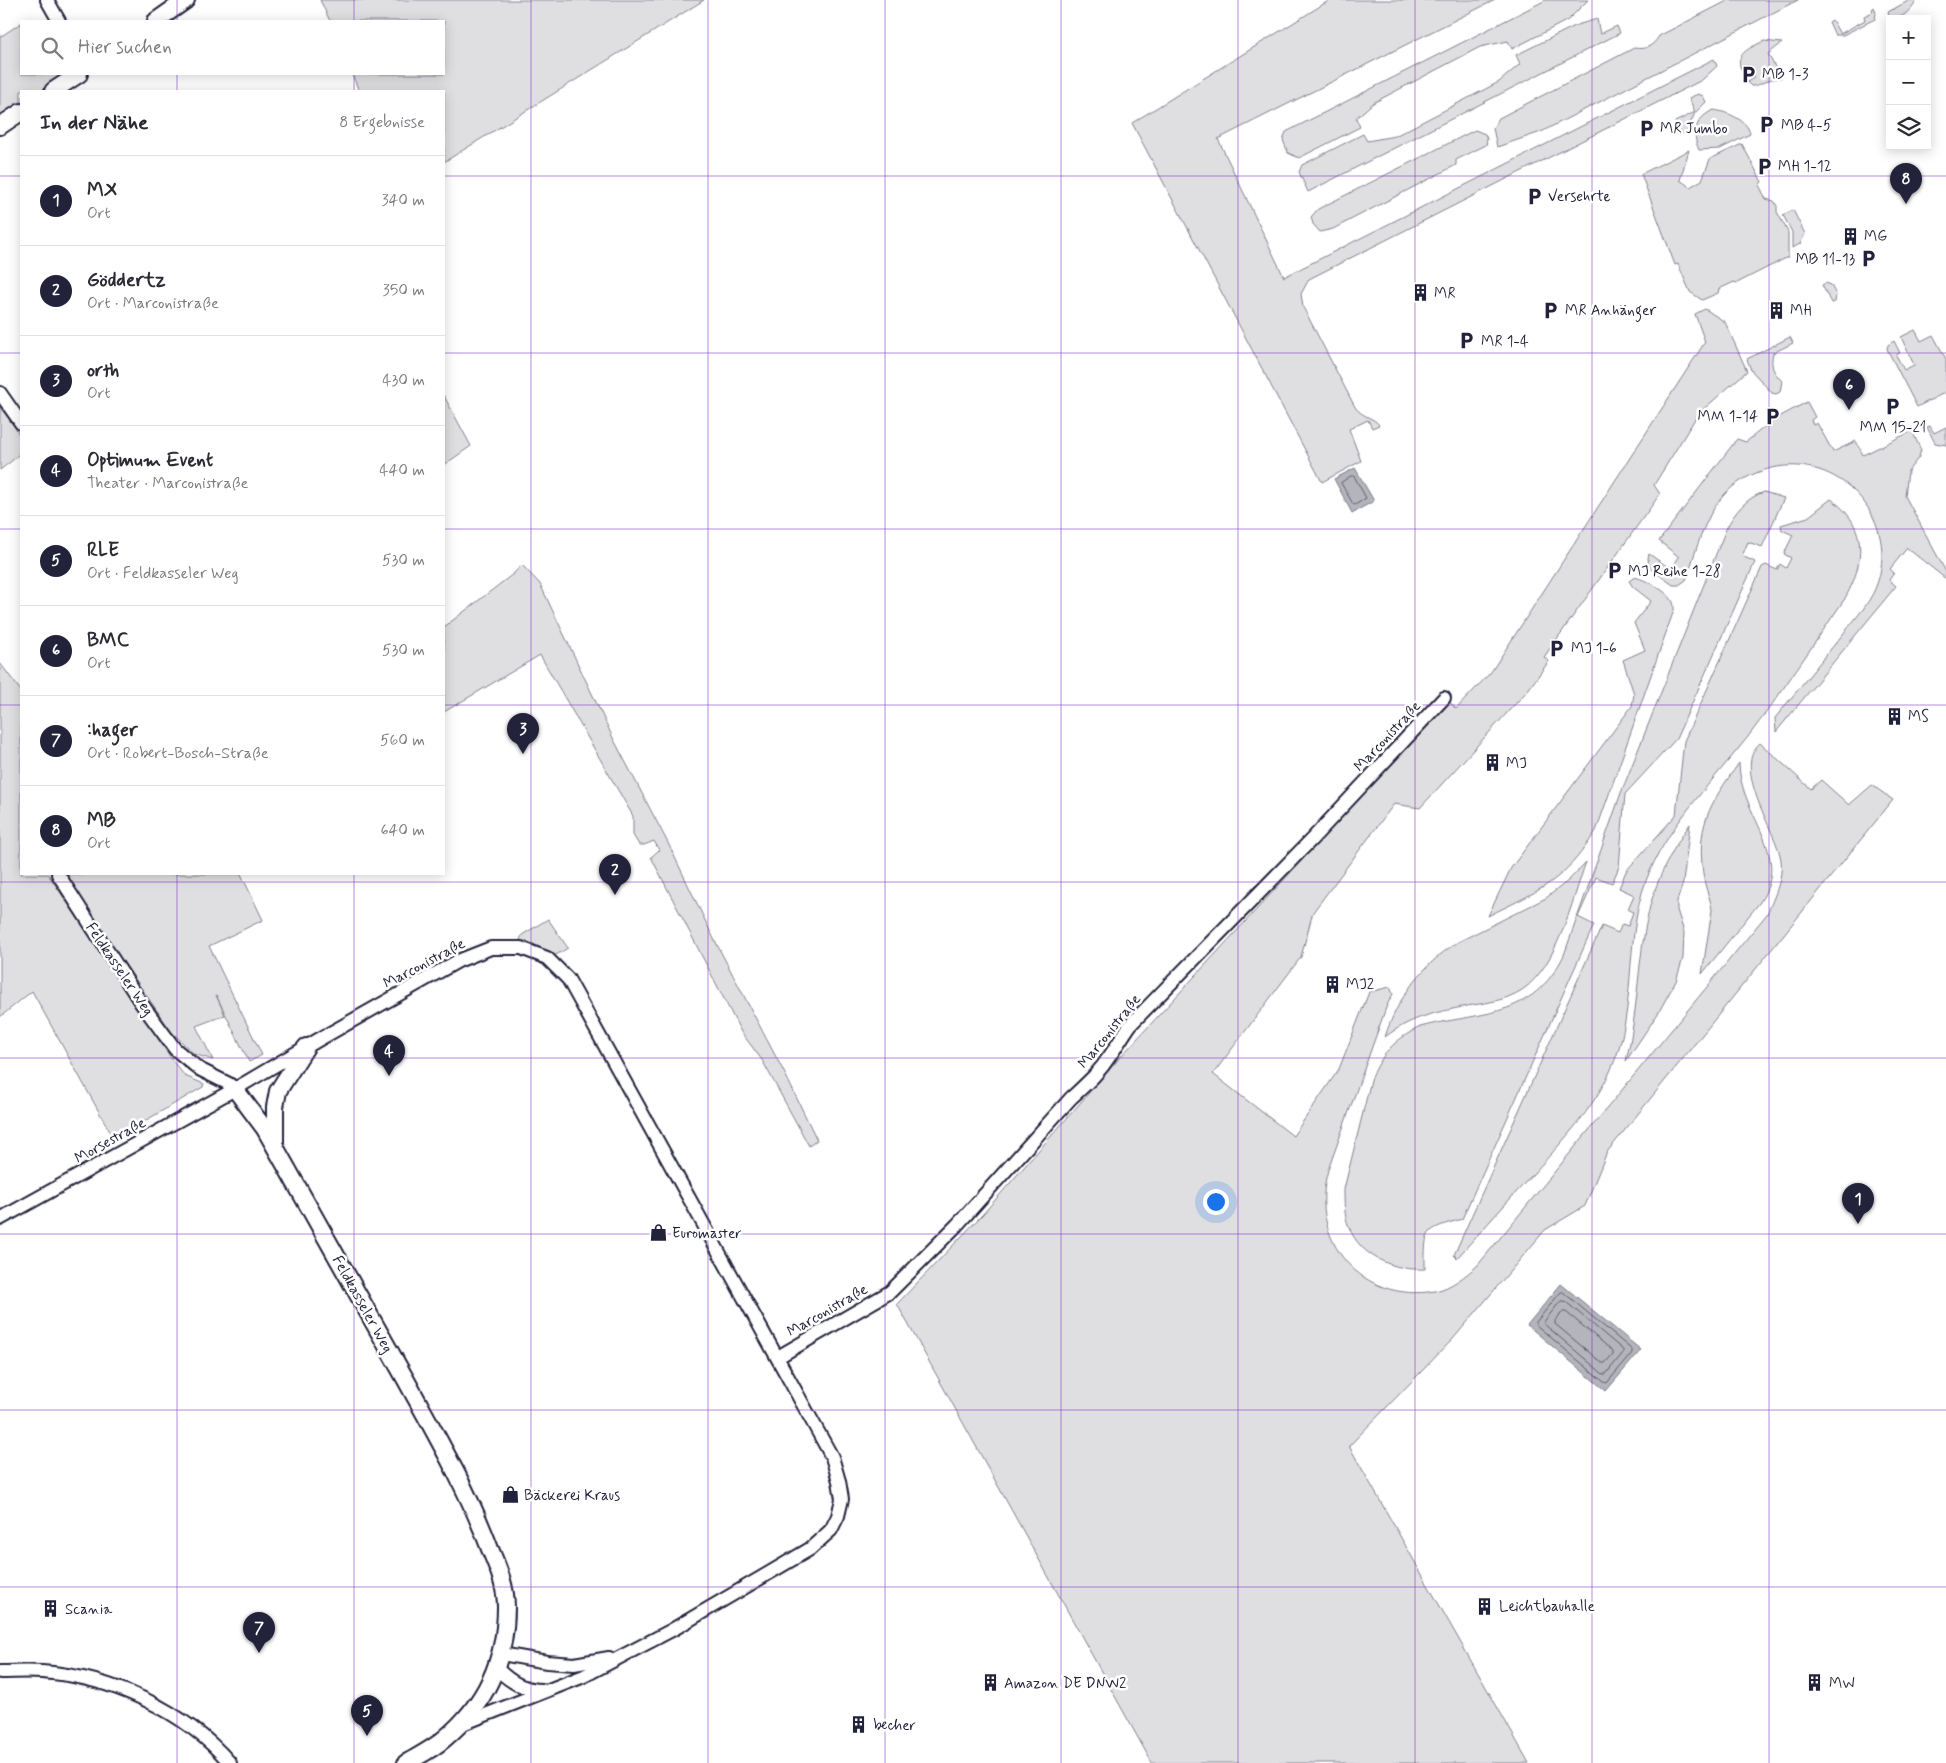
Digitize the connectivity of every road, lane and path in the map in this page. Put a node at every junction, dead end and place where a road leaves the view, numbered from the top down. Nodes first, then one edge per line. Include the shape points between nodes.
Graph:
1 (47, 0) edge
2 (186, 0) edge
3 (169, 5) edge
4 (58, 20) edge
5 (157, 20) edge
6 (77, 75) edge
7 (55, 90) edge
8 (20, 113) edge
9 (0, 126) edge
10 (0, 393) edge
11 (20, 422) edge
12 (1444, 698) dead end
13 (59, 875) edge
14 (306, 1047) junction
15 (236, 1089) junction
16 (275, 1146) junction
17 (0, 1219) edge
18 (778, 1357) junction
19 (621, 1656) junction
20 (499, 1661) junction
21 (0, 1672) edge
22 (545, 1690) junction
23 (459, 1725) junction
24 (230, 1763) edge
25 (406, 1763) edge

1 - 4 street
2 - 3 street
3 - 5 street
6 - 7 street
8 - 9 street
10 - 11 street
12 - 18 street, Marconistraße via 1131,1024 1091,1079 957,1225 890,1292
13 - 15 street, Feldkasseler Weg via 175,1048 199,1069
14 - 15 street, Marconistraße
14 - 16 street via 278,1092 274,1113
14 - 18 street, Marconistraße via 458,961 491,948 521,948 547,958 568,979
15 - 16 street, Feldkasseler Weg
15 - 17 street, Morsestraße
16 - 20 street, Feldkasseler Weg via 440,1441 480,1522 504,1582 505,1634
18 - 19 street, Marconistraße via 832,1457 842,1499 831,1530 810,1549 672,1630
19 - 20 street, Marconistraße via 574,1664
19 - 22 street, Marconistraße via 584,1676
20 - 22 street, Marconistraße via 508,1679 520,1687
20 - 23 street, Feldkasseler Weg via 489,1686
21 - 24 street via 71,1676 133,1694 194,1728
22 - 23 street, Marconistraße
23 - 25 street, Feldkasseler Weg via 444,1740

